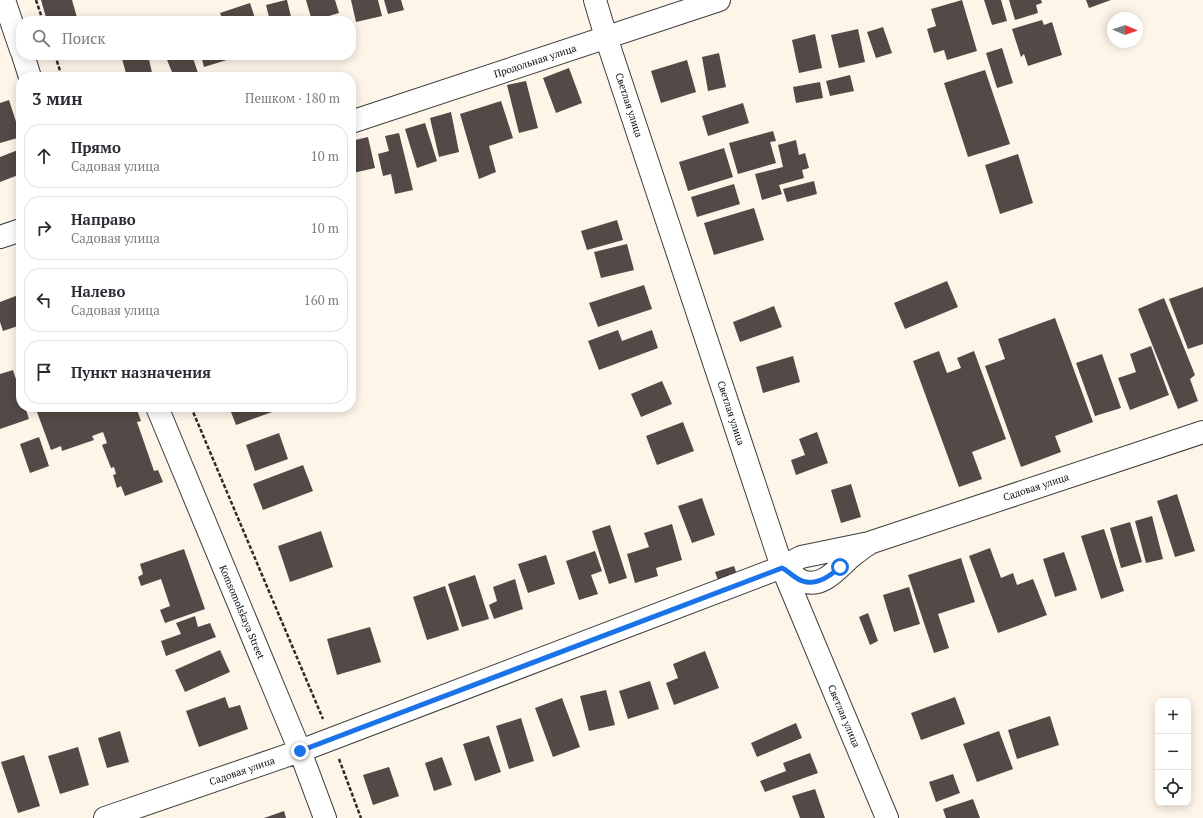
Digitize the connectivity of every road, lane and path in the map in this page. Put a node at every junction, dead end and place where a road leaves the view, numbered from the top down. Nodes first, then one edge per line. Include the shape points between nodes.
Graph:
1 (4, 0) edge
2 (36, 0) edge
3 (595, 0) edge
4 (719, 0) edge
5 (41, 16) edge
6 (16, 35) edge
7 (606, 38) junction
8 (25, 60) edge
9 (57, 60) edge
10 (28, 72) edge
11 (60, 72) edge
12 (356, 120) edge
13 (16, 232) edge
14 (0, 237) edge
15 (159, 412) edge
16 (193, 412) edge
17 (1203, 432) edge
18 (782, 568) junction
19 (331, 739) junction
20 (300, 751) junction
21 (105, 818) edge
22 (324, 818) edge
23 (361, 818) edge
24 (887, 818) edge

1 - 6 street
2 - 5 path
3 - 7 street, Светлая улица
4 - 7 street, Продольная улица
7 - 12 street, Продольная улица
7 - 18 street, Светлая улица
8 - 10 street
9 - 11 path
13 - 14 street
15 - 20 street, Komsomolskaya Street
16 - 19 path
17 - 18 street, Садовая улица via 869,543 832,575 819,582 803,581
18 - 19 street, Садовая улица
18 - 24 street, Светлая улица
19 - 20 street, Садовая улица
19 - 23 path
20 - 21 street, Садовая улица
20 - 22 street, Komsomolskaya Street

